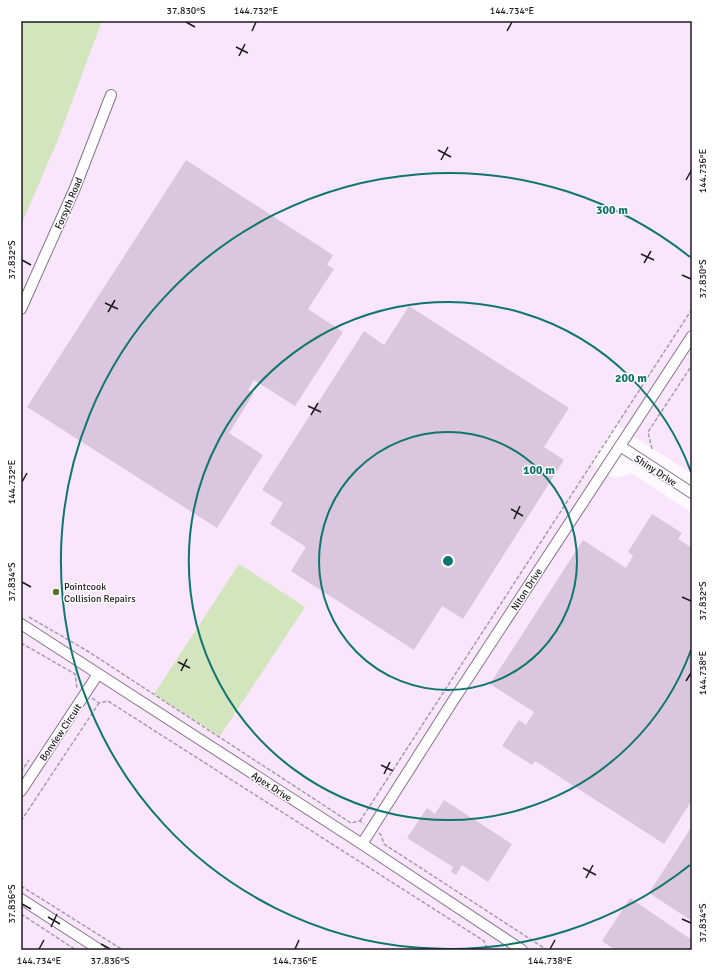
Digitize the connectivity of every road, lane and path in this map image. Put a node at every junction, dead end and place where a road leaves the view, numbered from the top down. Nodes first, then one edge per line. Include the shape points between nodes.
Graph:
1 (111, 95) dead end
2 (21, 309) edge
3 (692, 309) edge
4 (692, 336) edge
5 (692, 365) edge
6 (620, 446) junction
7 (652, 449) dead end
8 (692, 494) edge
9 (23, 619) edge
10 (21, 643) edge
11 (98, 674) junction
12 (85, 694) junction
13 (99, 703) junction
14 (21, 791) edge
15 (21, 821) edge
16 (360, 821) junction
17 (372, 828) junction
18 (362, 844) junction
19 (21, 886) edge
20 (21, 899) edge
21 (21, 914) edge
22 (508, 941) junction
23 (76, 950) edge
24 (100, 950) edge
25 (123, 950) edge
26 (487, 950) edge
27 (502, 950) edge
28 (522, 950) edge
29 (547, 950) edge

1 - 2 street, Forsyth Road via 75,188
3 - 16 path
4 - 6 street, Niton Drive
5 - 7 path via 648,432
6 - 8 street, Shiny Drive
6 - 17 street, Niton Drive
9 - 11 street, Apex Drive
9 - 16 path via 89,652 351,823
10 - 12 path via 75,674 78,688
11 - 12 street, Bonview Circuit
11 - 18 street, Apex Drive
12 - 13 path
12 - 14 street, Bonview Circuit
13 - 15 path
13 - 26 path via 108,701 484,941
16 - 17 path
17 - 18 street, Niton Drive
17 - 29 path via 381,834 384,844
18 - 22 street, Apex Drive
19 - 25 path
20 - 24 street
21 - 23 path
22 - 27 street
22 - 28 street, Apex Drive

